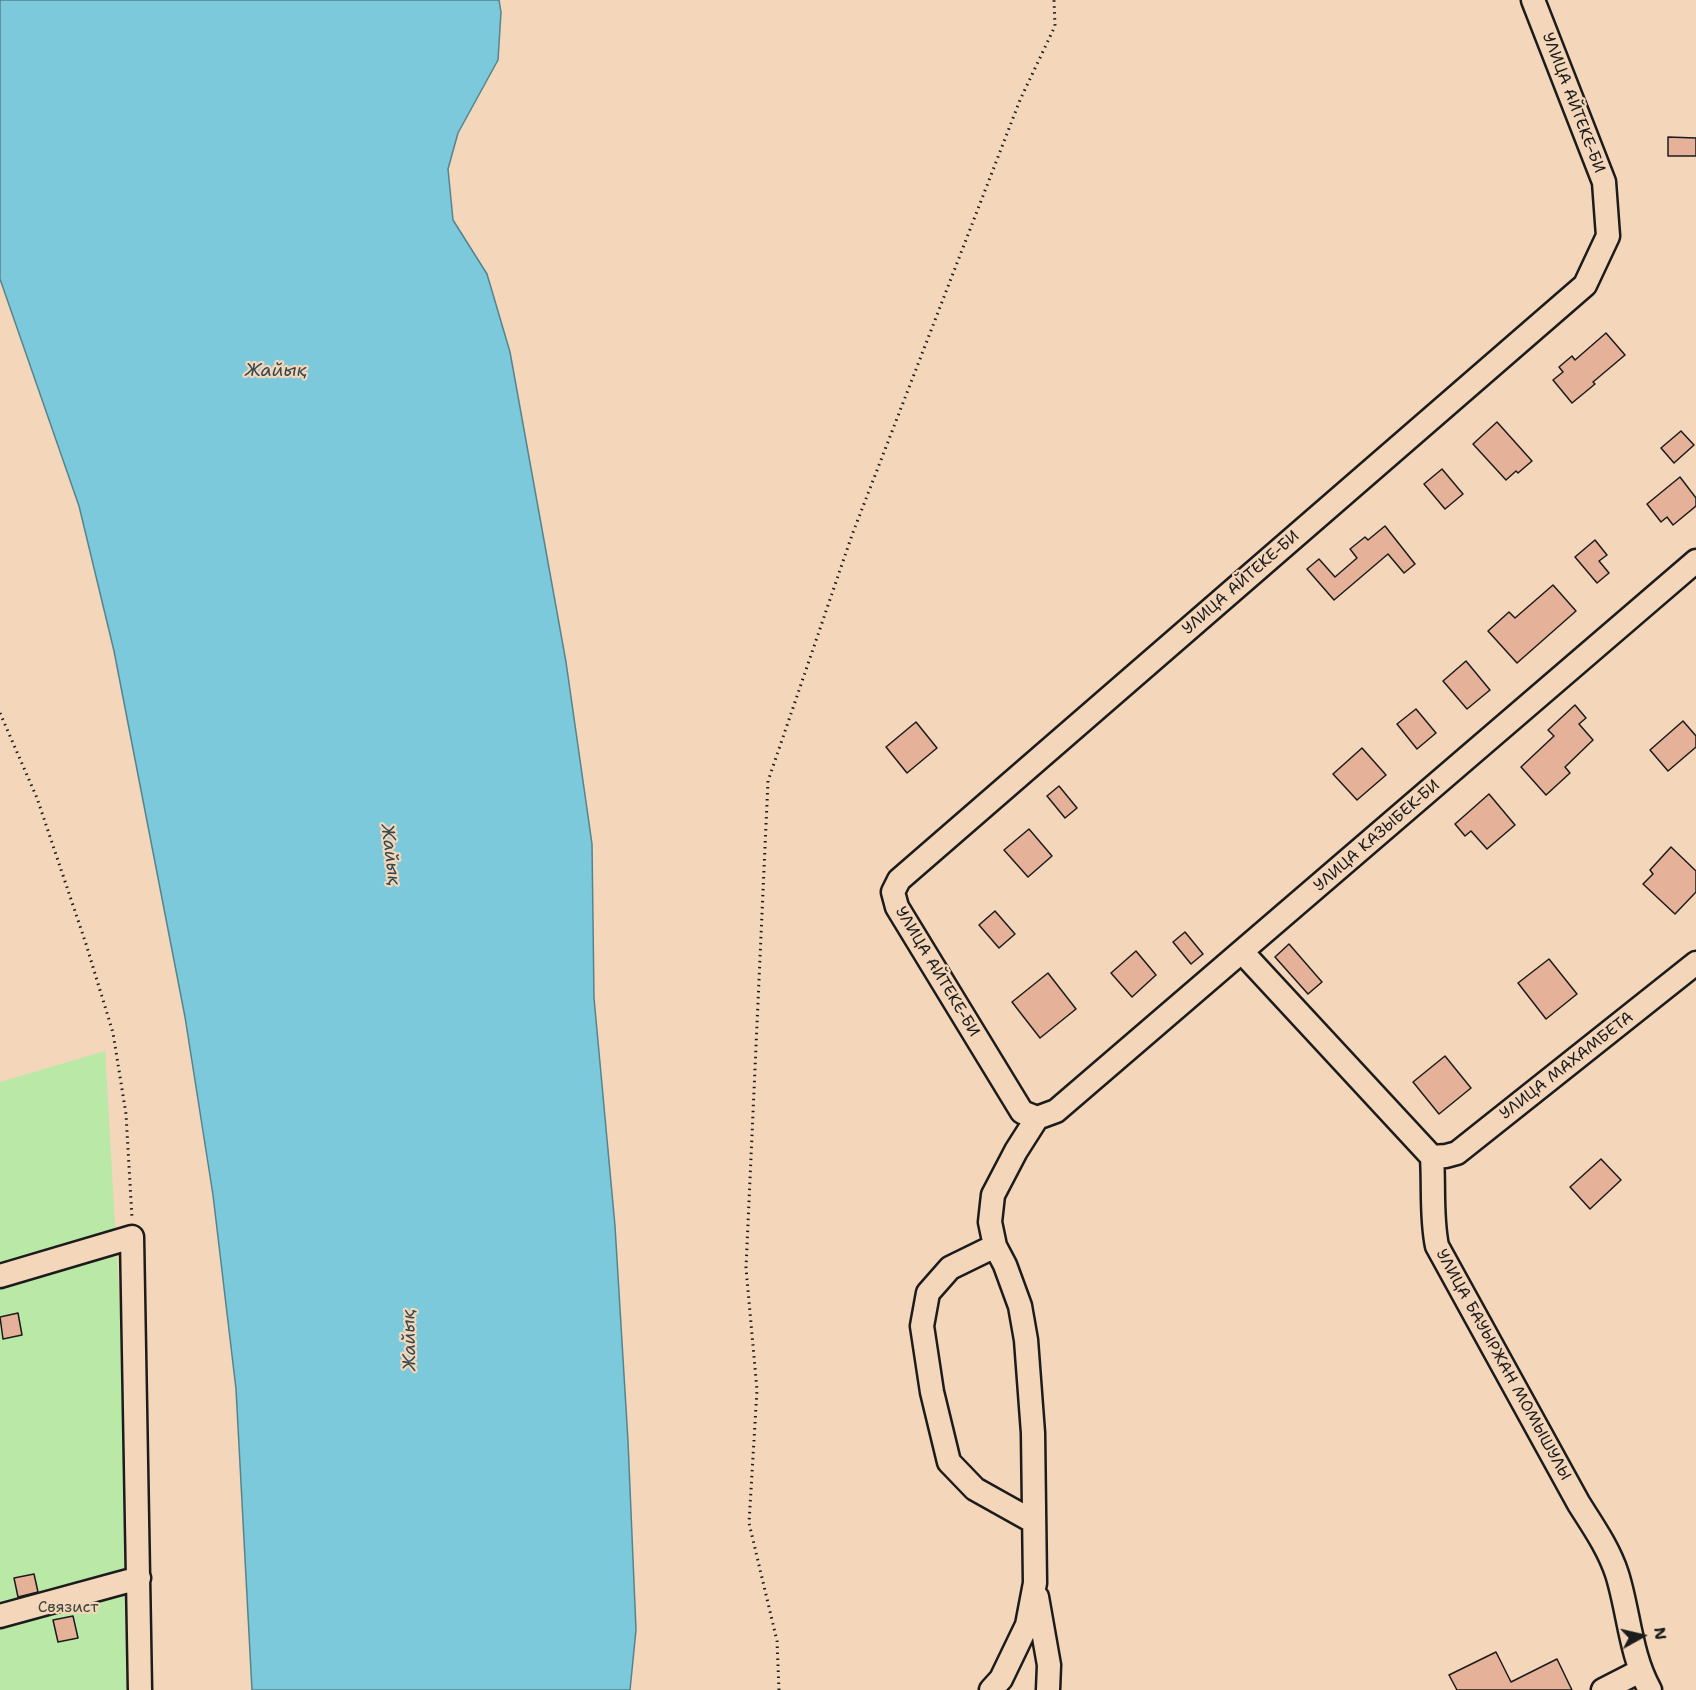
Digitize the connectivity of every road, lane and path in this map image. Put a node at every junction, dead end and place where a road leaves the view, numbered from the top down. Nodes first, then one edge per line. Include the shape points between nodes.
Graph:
1 (1054, 0) edge
2 (1533, 0) edge
3 (1696, 561) edge
4 (0, 713) edge
5 (1243, 952) junction
6 (1696, 963) edge
7 (1047, 1115) junction
8 (1432, 1157) junction
9 (132, 1237) junction
10 (994, 1246) junction
11 (0, 1276) edge
12 (1034, 1522) junction
13 (139, 1578) junction
14 (1035, 1583) junction
15 (0, 1616) edge
16 (1645, 1681) edge
17 (140, 1690) edge
18 (779, 1690) edge
19 (991, 1690) edge
20 (1048, 1690) edge
21 (1603, 1690) edge

1 - 18 path via 1055,26 1020,100 857,524 768,781 746,1268 757,1390 749,1523 777,1641
2 - 7 street, УЛИЦА АЙТЕКЕ-БИ via 1604,182 1608,236 1585,285 899,880 893,892 897,907 1022,1112
3 - 5 street, УЛИЦА КАЗЫБЕК-БИ
4 - 9 path via 37,798 113,1033 126,1114
5 - 7 street, УЛИЦА КАЗЫБЕК-БИ
5 - 8 street
6 - 8 street, УЛИЦА МАХАМБЕТА via 1457,1152
7 - 10 street, УЛИЦА КАЗЫБЕК-БИ via 1016,1151 993,1195 990,1222
8 - 16 street, УЛИЦА БАУЫРЖАН МОМЫШУЛЫ via 1437,1246 1601,1539 1616,1572
9 - 11 street
9 - 13 street
10 - 12 street via 1020,1305 1026,1340
10 - 12 street via 950,1268 928,1293 922,1326 932,1392 949,1462 975,1490
12 - 14 street
13 - 15 street
13 - 17 street
14 - 19 street via 1027,1625 1001,1679
14 - 20 street via 1049,1665
16 - 21 street

